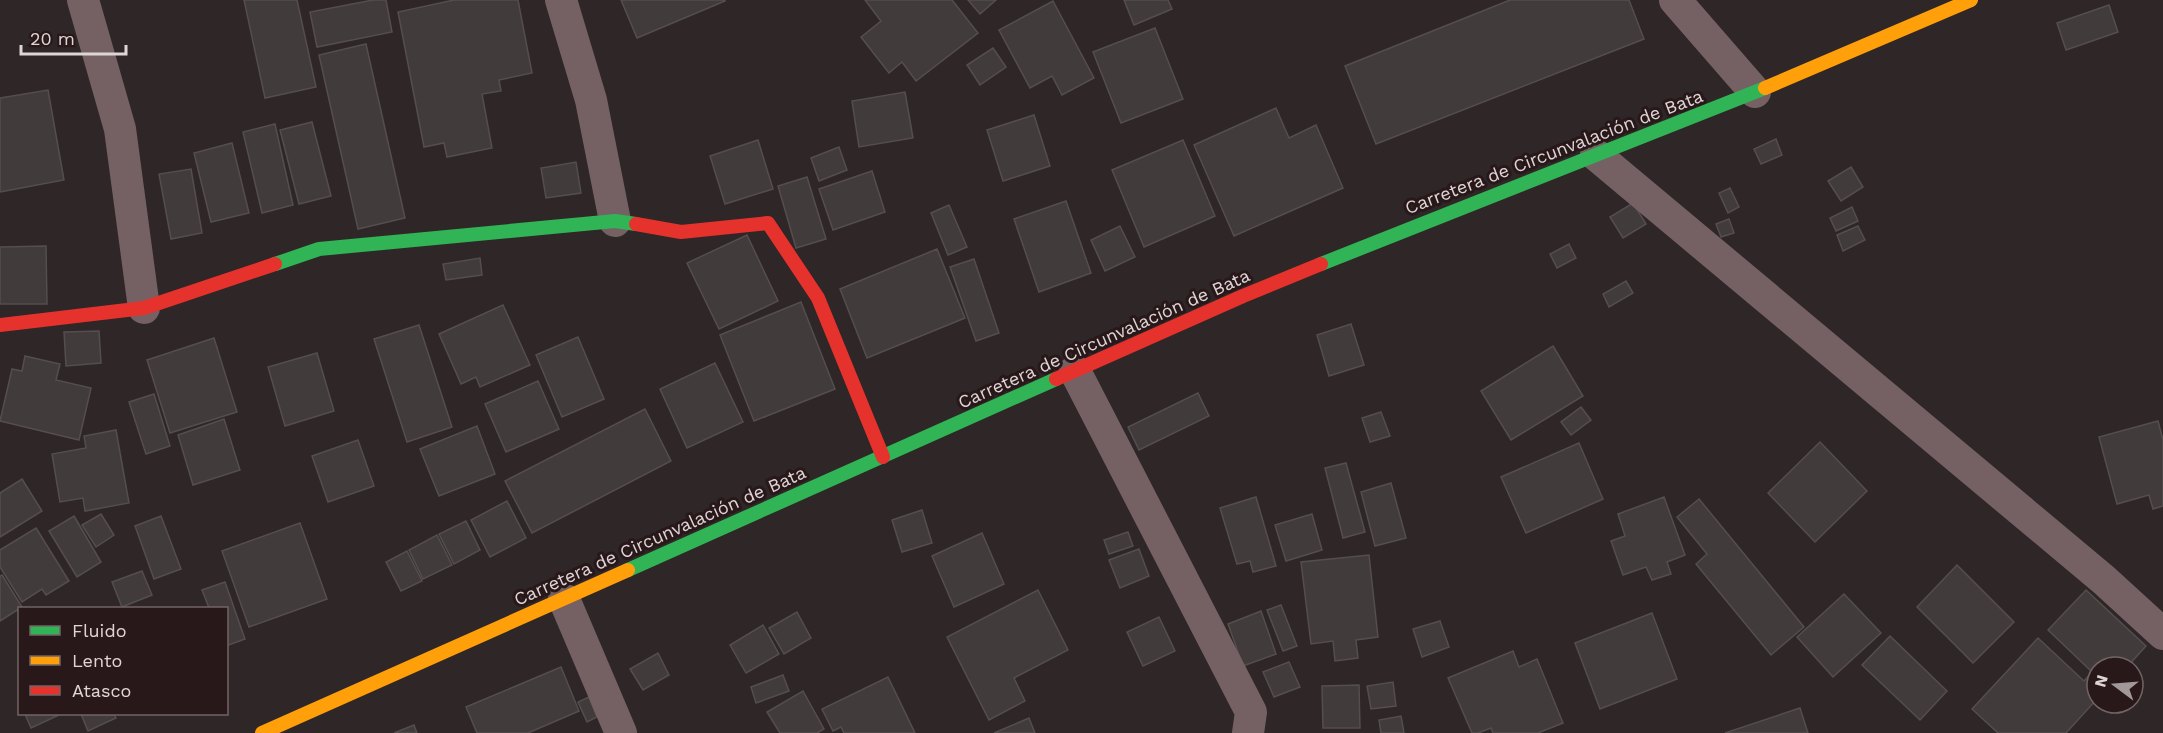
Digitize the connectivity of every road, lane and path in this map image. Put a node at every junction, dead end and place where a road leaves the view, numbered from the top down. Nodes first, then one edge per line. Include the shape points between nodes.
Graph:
1 (83, 0) edge
2 (561, 0) edge
3 (1675, 0) edge
4 (1971, 0) edge
5 (1755, 92) junction
6 (1596, 155) junction
7 (615, 221) junction
8 (144, 308) junction
9 (0, 325) edge
10 (1075, 371) junction
11 (883, 457) junction
12 (564, 599) junction
13 (2163, 634) edge
14 (262, 733) edge
15 (621, 733) edge
16 (1248, 733) edge

1 - 8 street via 120,129
2 - 7 street via 591,100
3 - 5 street
4 - 5 main road, Carretera de Circunvalación de Bata
5 - 6 main road, Carretera de Circunvalación de Bata
6 - 10 main road, Carretera de Circunvalación de Bata via 1254,291
6 - 13 street via 2095,572
7 - 8 main road via 318,249
7 - 11 main road via 681,232 768,223 818,298
8 - 9 main road
10 - 11 main road, Carretera de Circunvalación de Bata
10 - 16 street via 1251,712
11 - 12 main road, Carretera de Circunvalación de Bata
12 - 14 main road, Carretera de Circunvalación de Bata
12 - 15 street

